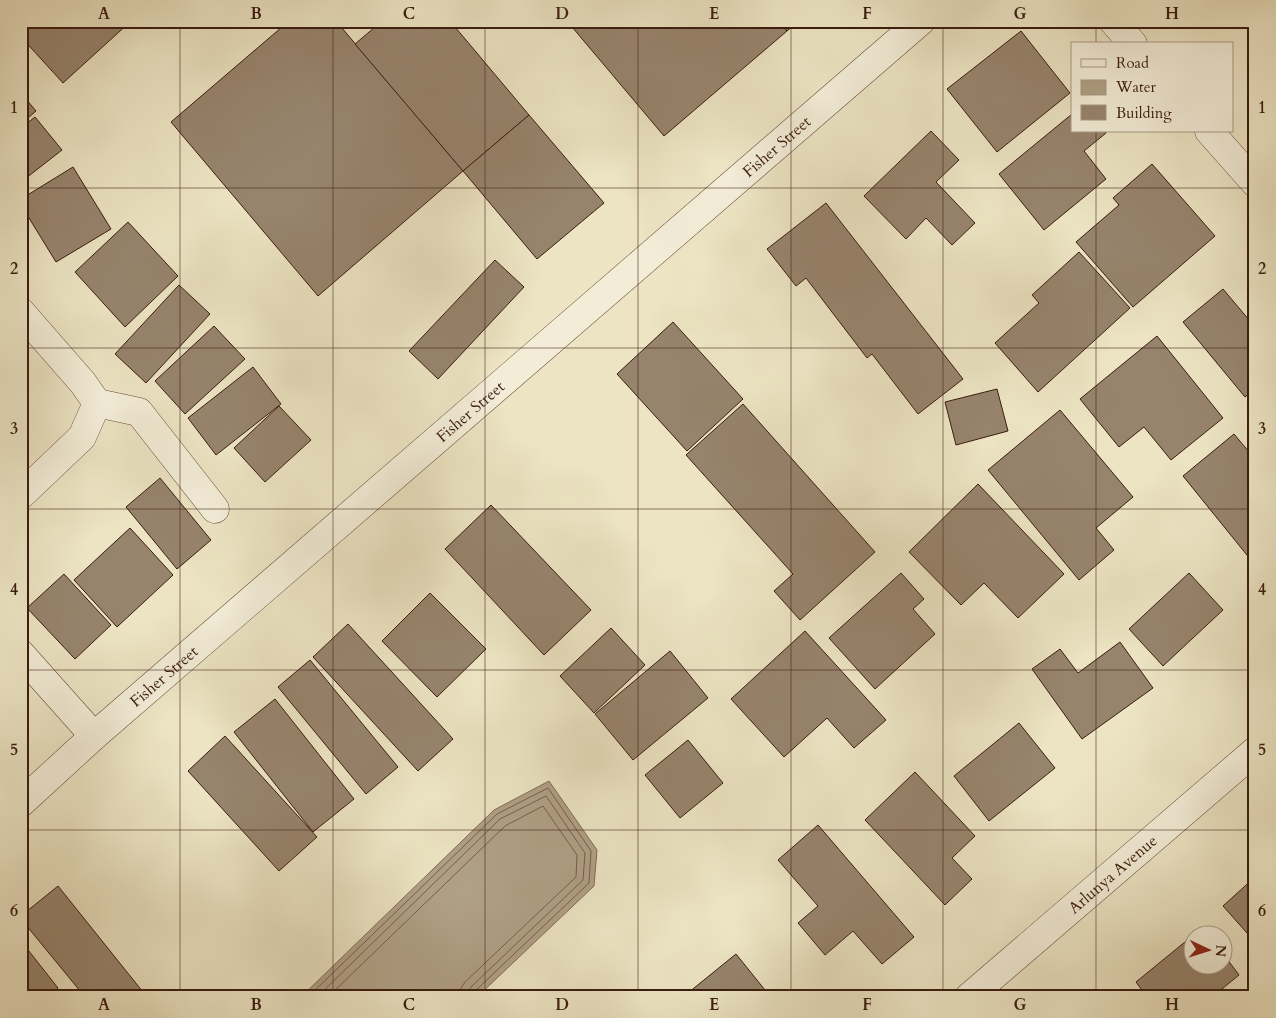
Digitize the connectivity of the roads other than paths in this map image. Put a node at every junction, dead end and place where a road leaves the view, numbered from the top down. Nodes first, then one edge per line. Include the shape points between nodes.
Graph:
1 (921, 21) edge
2 (1113, 21) edge
3 (1131, 42) edge
4 (1210, 132) edge
5 (1255, 183) edge
6 (21, 312) edge
7 (97, 404) junction
8 (21, 495) edge
9 (214, 509) dead end
10 (21, 654) edge
11 (94, 736) junction
12 (1255, 751) edge
13 (21, 803) edge
14 (970, 997) edge

1 - 11 street, Fisher Street
2 - 3 street
4 - 5 street
6 - 7 street via 83,383
7 - 8 street via 82,437
7 - 9 street via 139,412
10 - 11 street
11 - 13 street, Fisher Street
12 - 14 street, Arlunya Avenue

